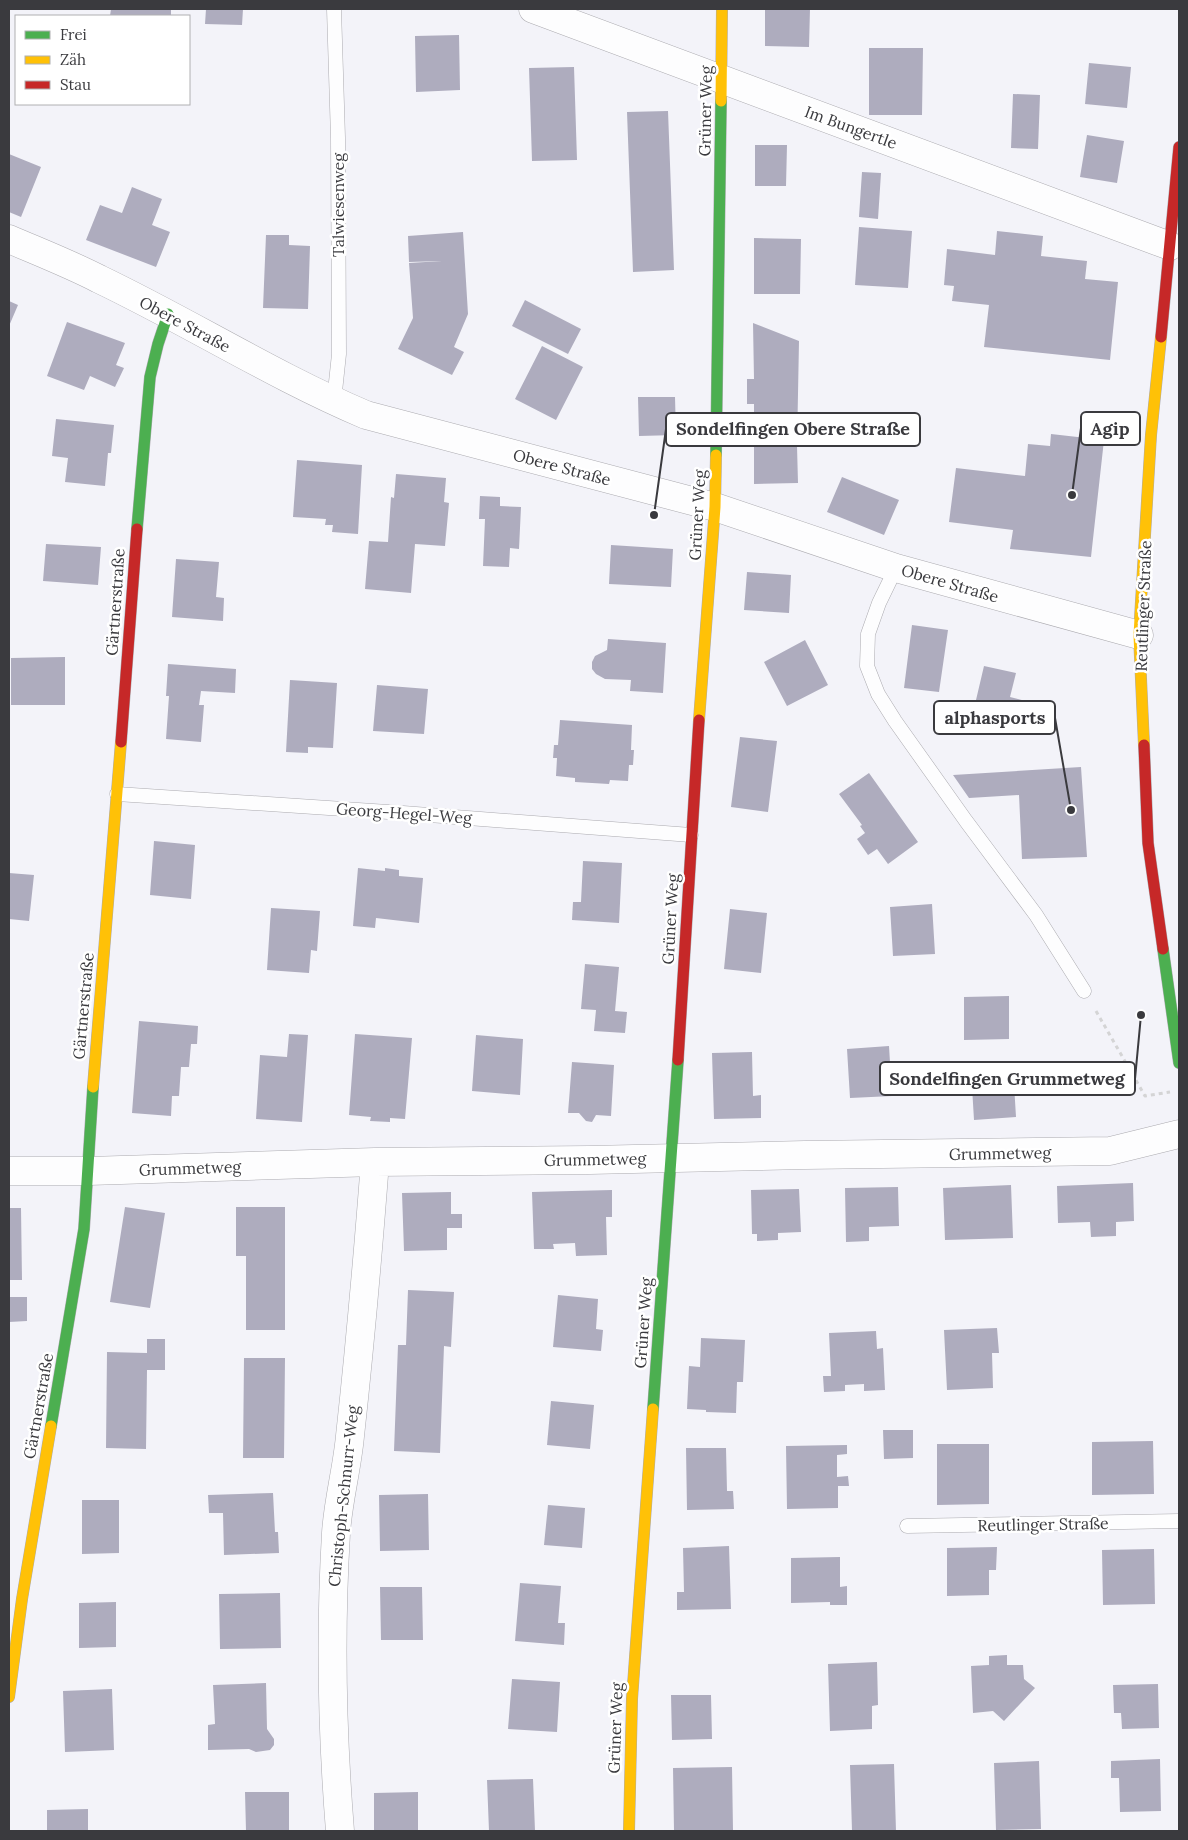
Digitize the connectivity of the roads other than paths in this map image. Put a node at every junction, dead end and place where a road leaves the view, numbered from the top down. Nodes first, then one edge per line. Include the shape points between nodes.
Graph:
1 (334, 9) edge
2 (533, 9) edge
3 (722, 9) edge
4 (722, 79) junction
5 (1179, 147) edge
6 (9, 239) edge
7 (1170, 246) junction
8 (168, 314) junction
9 (334, 401) junction
10 (715, 507) junction
11 (896, 568) junction
12 (1139, 635) junction
13 (117, 794) junction
14 (691, 835) junction
15 (1084, 991) road end
16 (1179, 1063) edge
17 (1179, 1134) edge
18 (672, 1158) junction
19 (375, 1162) junction
20 (9, 1171) edge
21 (89, 1171) junction
22 (1179, 1522) edge
23 (907, 1526) dead end
24 (9, 1698) edge
25 (340, 1831) edge
26 (629, 1831) edge

1 - 9 lane, Talwiesenweg via 339,344
2 - 4 street, Im Bungertle
3 - 4 street, Grüner Weg
4 - 7 street, Im Bungertle
4 - 10 street, Grüner Weg
5 - 7 street, Reutlinger Straße
6 - 8 street, Obere Straße via 92,275
7 - 12 street, Reutlinger Straße via 1151,435
8 - 9 street, Obere Straße
8 - 13 street, Gärtnerstraße via 150,377
9 - 10 street, Obere Straße via 366,415 408,427
10 - 11 street, Obere Straße
10 - 14 street, Grüner Weg
11 - 12 street, Obere Straße
11 - 15 lane via 868,634 867,666 878,694 1036,915
12 - 16 street, Reutlinger Straße via 1148,844
13 - 14 lane, Georg-Hegel-Weg
13 - 21 street, Gärtnerstraße
14 - 18 street, Grüner Weg
17 - 18 street, Grummetweg via 1110,1151
18 - 19 street, Grummetweg
18 - 26 street, Grüner Weg via 632,1699
19 - 21 street, Grummetweg
19 - 25 street, Christoph-Schnurr-Weg via 350,1439 336,1530 332,1692
20 - 21 street, Grummetweg
21 - 24 street, Gärtnerstraße via 81,1248 22,1599
22 - 23 lane, Reutlinger Straße

